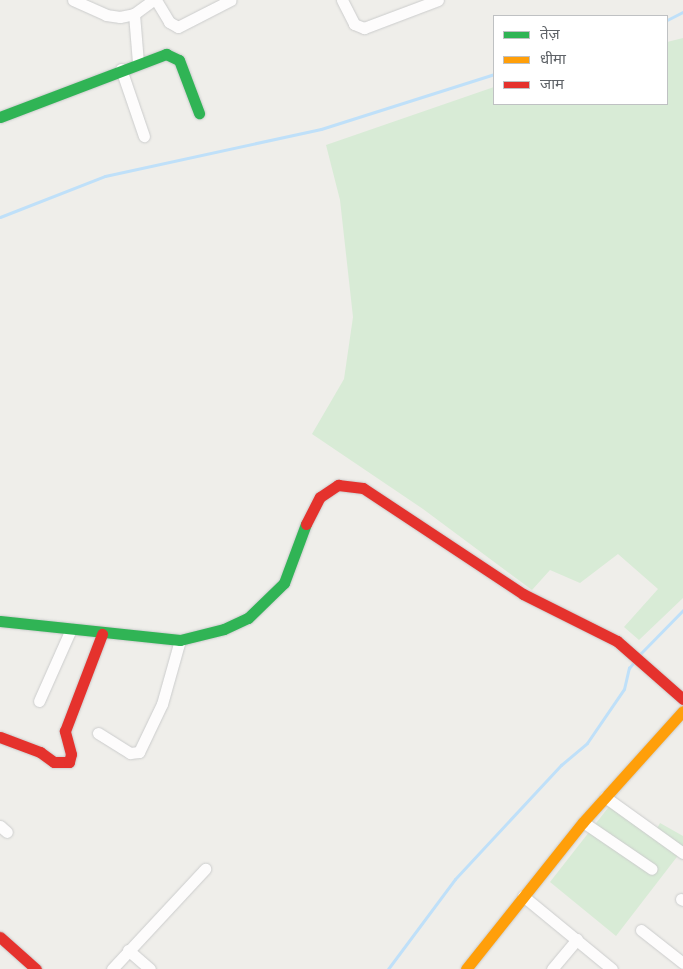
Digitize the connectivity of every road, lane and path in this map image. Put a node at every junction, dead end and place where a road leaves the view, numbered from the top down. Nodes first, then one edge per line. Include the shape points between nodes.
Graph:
1 (73, 0) edge
2 (155, 0) edge
3 (231, 0) edge
4 (342, 0) edge
5 (438, 0) edge
6 (134, 14) junction
7 (138, 63) junction
8 (121, 69) junction
9 (199, 113) dead end
10 (0, 117) edge
11 (144, 136) dead end
12 (0, 621) edge
13 (71, 629) junction
14 (102, 634) junction
15 (180, 640) junction
16 (679, 695) edge
17 (39, 701) dead end
18 (683, 711) edge
19 (98, 734) dead end
20 (0, 737) edge
21 (605, 797) junction
22 (583, 822) junction
23 (683, 853) edge
24 (205, 869) dead end
25 (652, 869) dead end
26 (523, 896) junction
27 (641, 930) dead end
28 (0, 937) edge
29 (577, 939) junction
30 (128, 950) junction
31 (0, 952) edge
32 (683, 963) edge
33 (19, 969) edge
34 (36, 969) edge
35 (112, 969) edge
36 (150, 969) edge
37 (466, 969) edge
38 (552, 969) edge
39 (612, 969) edge

1 - 6 street via 111,17
2 - 3 street via 169,22 178,27
2 - 6 street
4 - 5 street via 354,24 364,28
6 - 7 street
7 - 8 street
7 - 9 street via 166,54 179,60
8 - 10 street
8 - 11 street
12 - 13 street
13 - 14 street
13 - 17 street
14 - 15 street
14 - 20 street via 65,731 71,754 69,762 54,762 40,752
15 - 16 street via 224,629 248,618 275,594 284,583 312,509 320,497 338,485 363,488 380,496 523,594 631,651
15 - 19 street via 162,704 139,752 130,753
18 - 21 street
21 - 22 street
21 - 23 street
22 - 25 street
22 - 26 street
24 - 30 street
26 - 29 street
26 - 37 street
27 - 32 street
28 - 34 street
29 - 38 street
29 - 39 street
30 - 35 street
30 - 36 street
31 - 33 street

